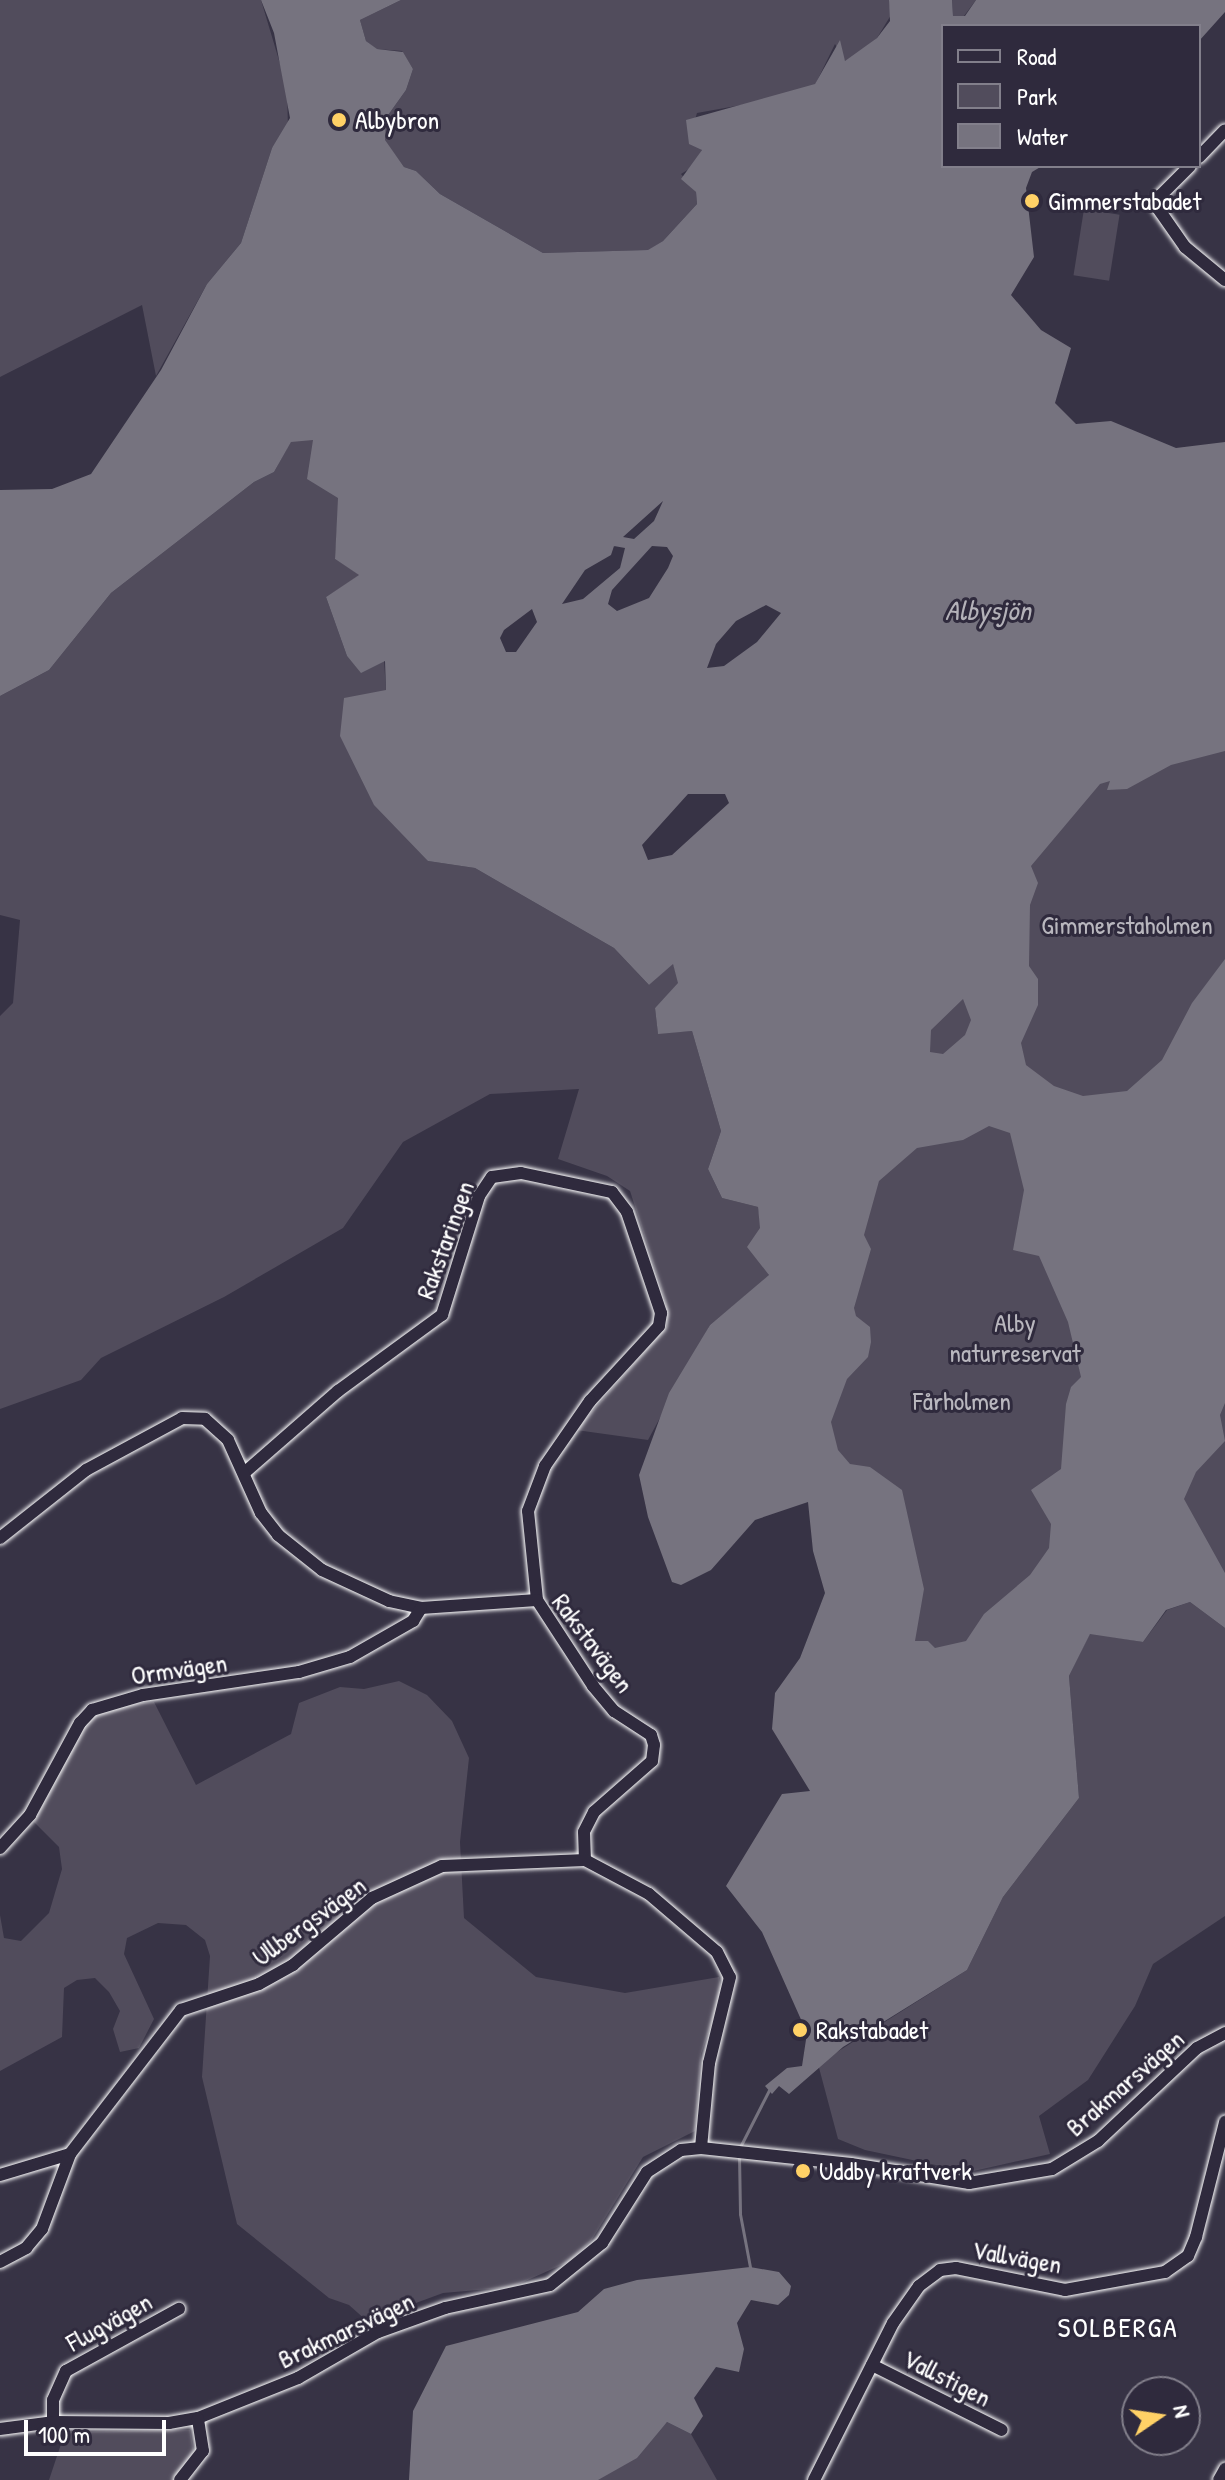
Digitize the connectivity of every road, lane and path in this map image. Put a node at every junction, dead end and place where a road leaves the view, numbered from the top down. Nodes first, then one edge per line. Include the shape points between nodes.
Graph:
1 (1225, 130) edge
2 (1201, 155) edge
3 (1188, 168) edge
4 (1225, 280) edge
5 (244, 1473) junction
6 (0, 1538) edge
7 (537, 1600) junction
8 (421, 1608) junction
9 (0, 1848) edge
10 (585, 1860) junction
11 (1225, 2033) edge
12 (1225, 2122) edge
13 (701, 2148) junction
14 (70, 2154) junction
15 (0, 2175) edge
16 (0, 2262) edge
17 (179, 2309) dead end
18 (872, 2365) junction
19 (198, 2418) junction
20 (53, 2422) junction
21 (0, 2429) edge
22 (1002, 2430) dead end
23 (1225, 2469) edge
24 (180, 2480) edge
25 (814, 2480) edge
26 (1219, 2480) edge

1 - 2 street
3 - 4 street via 1161,195 1157,207 1185,247
5 - 6 street, Rakstavägen via 214,1423 182,1418 86,1470
5 - 7 street, Rakstaringen via 338,1391 442,1315 479,1196 492,1177 521,1173 612,1192 627,1212 661,1313 659,1326 590,1401 545,1466 528,1511 528,1557
5 - 8 street, Rakstavägen via 261,1513 298,1555 350,1585
7 - 8 street, Rakstavägen
7 - 10 street, Rakstavägen via 593,1686 614,1711 651,1735 654,1745 652,1761 594,1812 584,1832
8 - 9 street, Ormvägen via 413,1621 350,1657 299,1672 143,1695 92,1710 30,1815
10 - 13 street via 649,1894 717,1952 730,1977 709,2063
10 - 14 street, Ullbergsvägen via 442,1866 372,1898 293,1965 248,1990 181,2010
11 - 13 street, Brakmarsvägen via 1197,2048 1098,2141 1052,2169 969,2183
12 - 18 street, Vallvägen via 1196,2237 1178,2265 1165,2272 1065,2290 956,2268 940,2270 919,2286
13 - 19 street, Brakmarsvägen via 661,2159 641,2180 602,2243 550,2285 445,2308 378,2332 298,2378
14 - 15 street
14 - 16 street, Ullbergsvägen via 42,2229 26,2248
17 - 20 street, Flugvägen via 66,2371 53,2400
18 - 22 street, Vallstigen
18 - 25 street, Vallvägen
19 - 20 street, Brakmarsvägen via 127,2426
19 - 24 street via 203,2451
20 - 21 street, Brakmarsvägen
23 - 26 street

